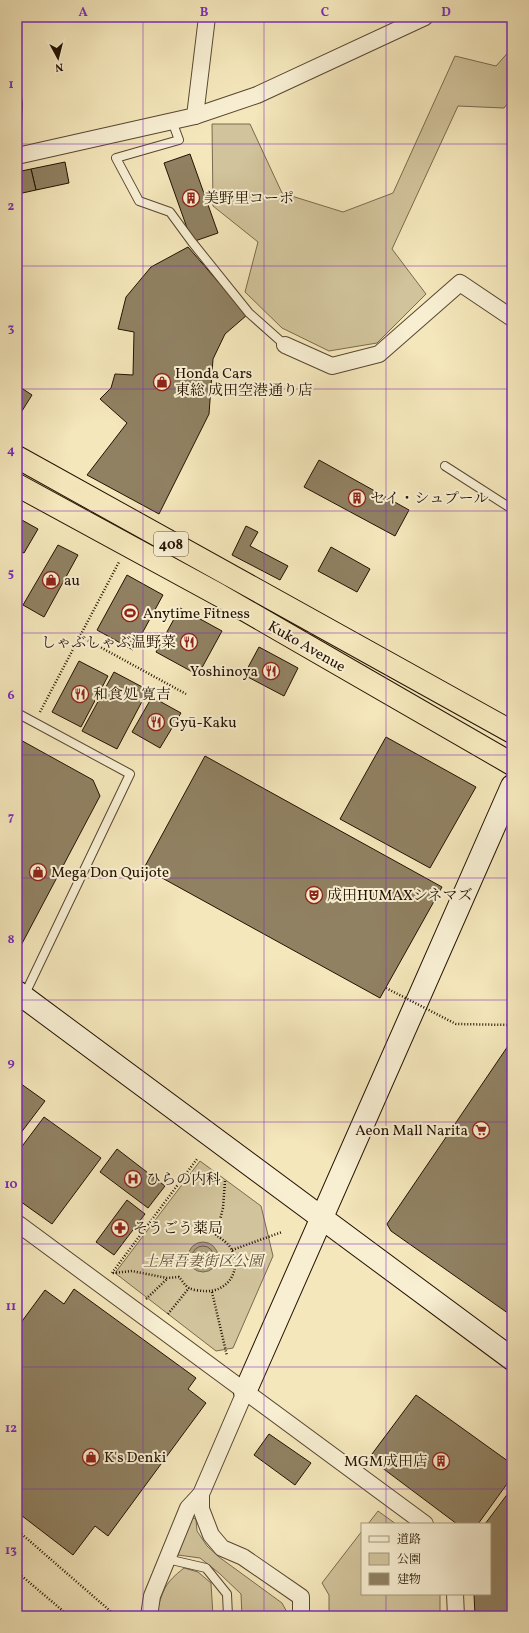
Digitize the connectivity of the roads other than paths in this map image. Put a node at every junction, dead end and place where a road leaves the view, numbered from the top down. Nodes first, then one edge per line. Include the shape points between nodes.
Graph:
1 (207, 17) edge
2 (425, 17) edge
3 (17, 96) edge
4 (195, 116) junction
5 (172, 121) junction
6 (17, 125) edge
7 (17, 156) edge
8 (512, 318) edge
9 (285, 345) joint
10 (17, 457) edge
11 (445, 466) dead end
12 (17, 485) edge
13 (512, 508) edge
14 (17, 713) edge
15 (512, 732) edge
16 (512, 764) edge
17 (512, 786) edge
18 (20, 994) edge
19 (321, 1217) junction
20 (17, 1223) edge
21 (512, 1359) edge
22 (245, 1392) junction
23 (201, 1494) junction
24 (423, 1523) edge
25 (167, 1559) junction
26 (455, 1595) edge
27 (149, 1616) edge
28 (228, 1616) edge
29 (301, 1616) edge
30 (456, 1616) edge

1 - 4 street
2 - 4 street via 257,95
3 - 6 lane
4 - 5 street
5 - 7 street
5 - 9 lane via 179,140 116,158 139,201 170,212 250,313
8 - 9 street via 460,283 379,354 332,366
10 - 15 highway, Kuko Avenue / 408
11 - 13 lane
12 - 16 highway, Kuko Avenue / 408 via 219,595
14 - 18 lane via 130,774
17 - 19 street
18 - 19 street
19 - 21 street
19 - 22 street
20 - 22 street
22 - 23 street
22 - 24 street
23 - 25 street via 188,1508
23 - 29 street via 201,1509 211,1535 222,1548 243,1557 301,1597
25 - 27 street via 152,1596
25 - 28 lane via 206,1568 227,1594
26 - 30 street

